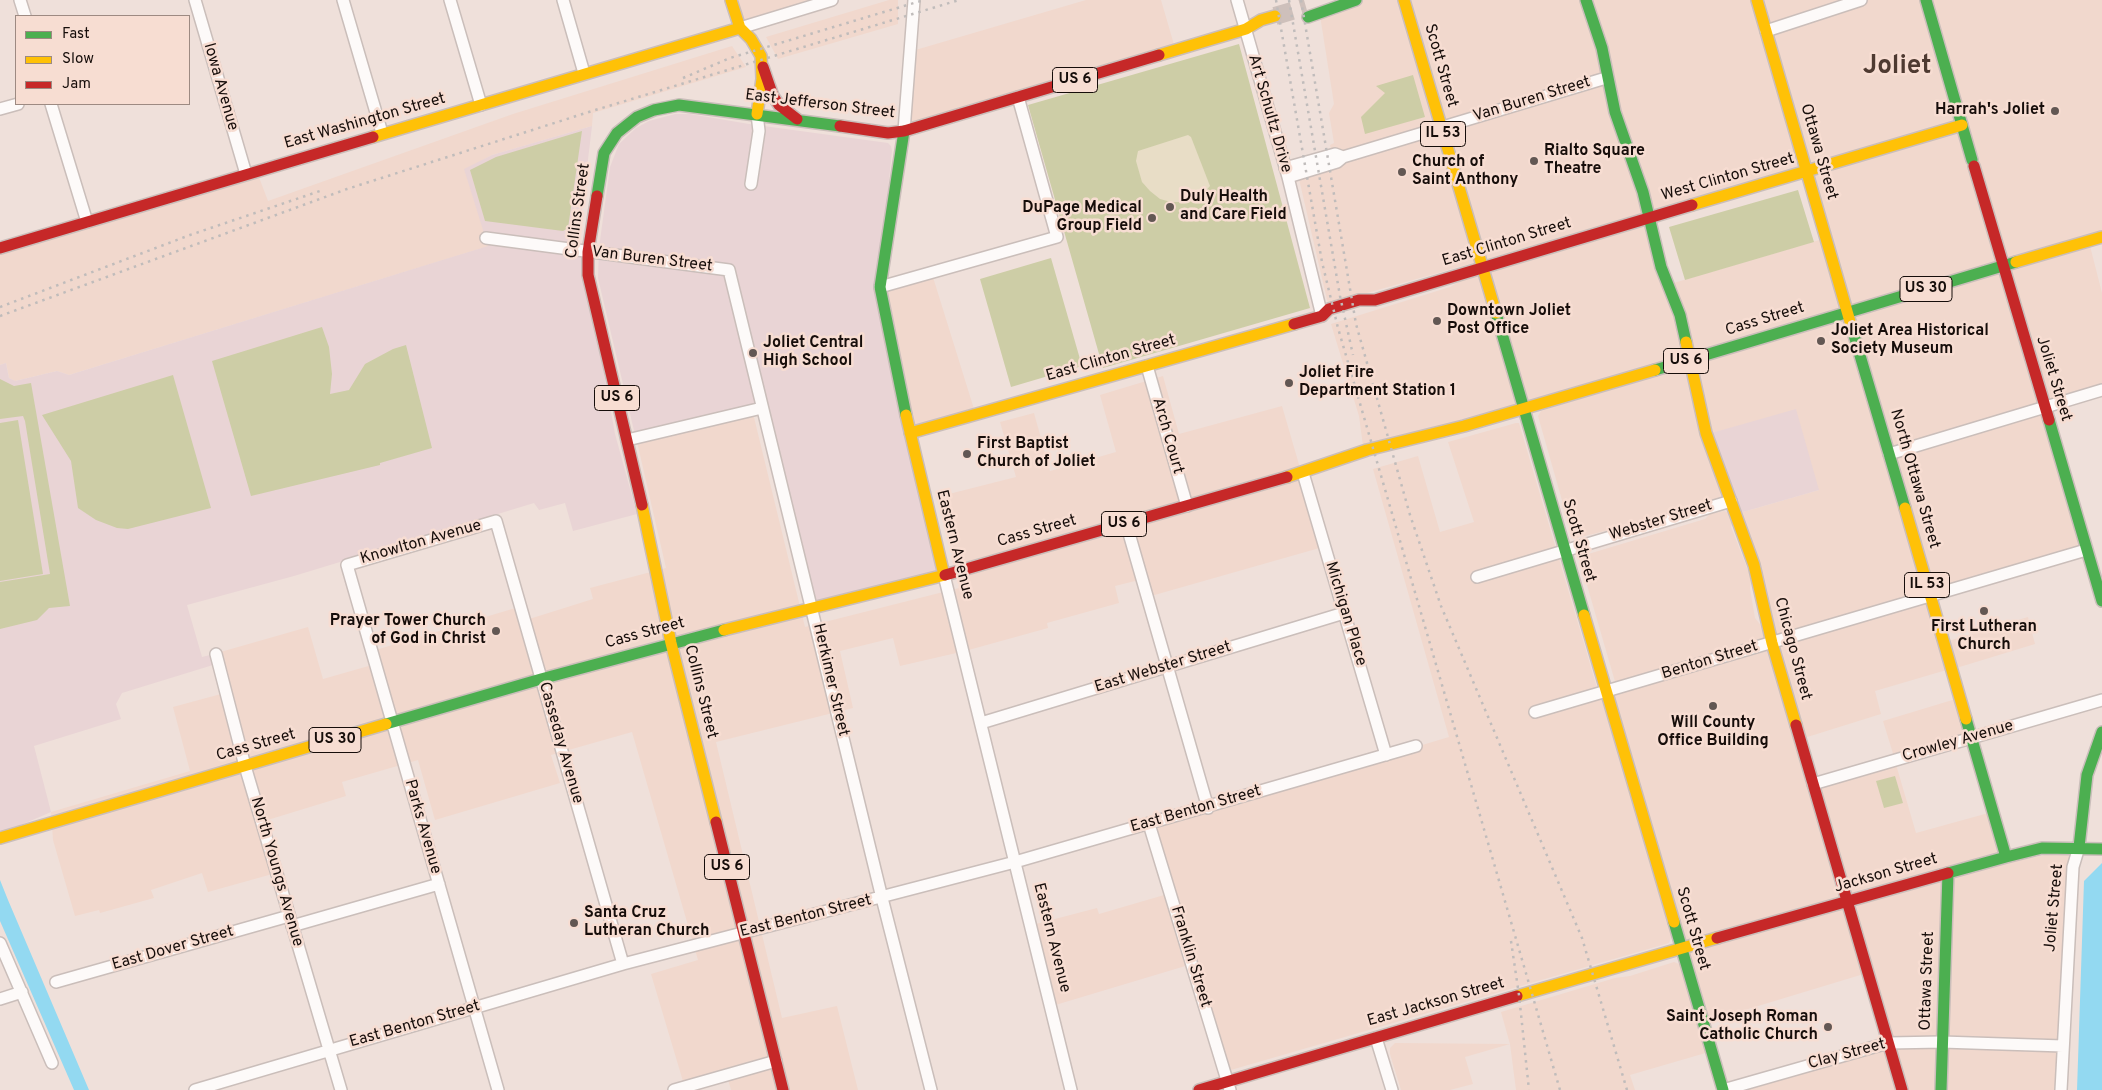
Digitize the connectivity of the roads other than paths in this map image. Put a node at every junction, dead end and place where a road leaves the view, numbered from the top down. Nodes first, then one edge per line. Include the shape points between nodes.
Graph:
1 (20, 0) edge
2 (195, 0) edge
3 (343, 0) edge
4 (450, 0) edge
5 (563, 0) edge
6 (731, 0) edge
7 (832, 0) edge
8 (914, 0) edge
9 (1237, 0) edge
10 (1331, 0) edge
11 (1356, 0) edge
12 (1404, 0) edge
13 (1586, 0) edge
14 (1757, 0) edge
15 (1861, 0) edge
16 (1926, 0) edge
17 (25, 15) edge
18 (1276, 21) tunnel mouth
19 (740, 28) junction
20 (1246, 29) junction
21 (1766, 31) junction
22 (763, 67) junction
23 (584, 73) junction
24 (1606, 78) junction
25 (1018, 97) junction
26 (15, 105) edge
27 (50, 105) edge
28 (482, 105) junction
29 (0, 109) edge
30 (757, 114) junction
31 (798, 120) junction
32 (1962, 125) junction
33 (1441, 127) junction
34 (904, 131) junction
35 (382, 133) junction
36 (604, 153) joint
37 (1807, 171) junction
38 (1287, 172) junction
39 (246, 174) junction
40 (751, 184) dead end
41 (1648, 218) junction
42 (87, 222) junction
43 (2102, 237) edge
44 (486, 238) dead end
45 (0, 248) edge
46 (588, 252) junction
47 (2003, 266) junction
48 (1481, 268) junction
49 (729, 270) joint
50 (880, 287) junction
51 (1848, 312) junction
52 (1322, 316) junction
53 (1690, 360) junction
54 (1147, 366) junction
55 (2102, 390) edge
56 (762, 408) junction
57 (2045, 408) junction
58 (1523, 410) junction
59 (910, 433) junction
60 (627, 440) junction
61 (1889, 454) junction
62 (1303, 473) junction
63 (1731, 501) junction
64 (1187, 506) junction
65 (496, 521) joint
66 (1126, 523) junction
67 (1564, 550) junction
68 (2086, 550) junction
69 (347, 565) joint
70 (944, 575) junction
71 (1477, 576) dead end
72 (1930, 596) junction
73 (2102, 600) edge
74 (813, 608) junction
75 (1344, 613) junction
76 (671, 643) junction
77 (1772, 643) junction
78 (216, 654) dead end
79 (1167, 667) junction
80 (541, 679) junction
81 (1606, 692) junction
82 (2102, 700) edge
83 (1535, 712) dead end
84 (392, 723) junction
85 (981, 723) junction
86 (2102, 732) edge
87 (1972, 738) junction
88 (1416, 746) dead end
89 (1386, 755) junction
90 (245, 766) junction
91 (1813, 784) junction
92 (1208, 808) junction
93 (1149, 824) junction
94 (0, 838) edge
95 (2079, 847) junction
96 (2102, 848) edge
97 (2006, 857) junction
98 (1015, 862) junction
99 (1948, 873) junction
100 (438, 884) junction
101 (882, 898) junction
102 (1848, 902) junction
103 (291, 921) junction
104 (744, 933) junction
105 (0, 943) edge
106 (1682, 949) junction
107 (624, 964) junction
108 (56, 982) dead end
109 (22, 992) junction
110 (0, 998) edge
111 (474, 1008) junction
112 (1376, 1038) junction
113 (1942, 1042) junction
114 (1888, 1043) junction
115 (2063, 1046) junction
116 (329, 1051) junction
117 (776, 1061) junction
118 (52, 1063) dead end
119 (1229, 1086) edge
120 (196, 1090) edge
121 (341, 1090) edge
122 (498, 1090) edge
123 (674, 1090) edge
124 (783, 1090) edge
125 (931, 1090) edge
126 (1072, 1090) edge
127 (1199, 1090) edge
128 (1392, 1090) edge
129 (1723, 1090) edge
130 (1902, 1090) edge
131 (1941, 1090) edge
132 (2061, 1090) edge

1 - 17 street
2 - 39 street, Iowa Avenue
3 - 35 street
4 - 28 street
5 - 23 street
6 - 19 main road
7 - 19 street
8 - 34 street, Eastern Avenue
9 - 20 street, Art Schultz Drive
10 - 11 main road via 1307,12
12 - 33 main road, Scott Street / IL 53
13 - 24 main road, Chicago Street via 1602,48
14 - 21 main road, Ottawa Street
15 - 21 street
16 - 32 main road, Joliet Street
18 - 20 main road, East Jefferson Street / US 6 via 1264,30
19 - 22 main road via 756,47
19 - 23 main road, East Washington Street
20 - 25 main road, East Jefferson Street / US 6
20 - 38 street, Art Schultz Drive
21 - 37 main road, Ottawa Street
22 - 30 main road
22 - 31 main road via 778,105
23 - 28 main road, East Washington Street
24 - 33 street, Van Buren Street
24 - 41 main road, Chicago Street via 1643,192
25 - 34 main road, East Jefferson Street / US 6
25 - 50 street via 1057,237
26 - 29 street
27 - 42 street
28 - 35 main road, East Washington Street
30 - 31 main road, East Jefferson Street / US 6
30 - 36 main road, East Jefferson Street / US 6 via 679,105 654,110 636,117 622,128
30 - 40 street via 759,131
31 - 34 main road, East Jefferson Street / US 6 via 888,133
32 - 37 main road, West Clinton Street
32 - 47 main road, Joliet Street
33 - 38 street, Van Buren Street via 1343,157 1335,154
33 - 48 main road, Scott Street / IL 53
34 - 50 main road, Eastern Avenue
35 - 39 main road, East Washington Street
36 - 46 main road, Collins Street / US 6
37 - 41 main road, West Clinton Street
37 - 51 main road, Ottawa Street
38 - 52 street, Art Schultz Drive
39 - 42 main road, East Washington Street
41 - 48 main road, East Clinton Street
41 - 53 main road, Chicago Street via 1661,267 1680,315
42 - 45 main road, East Washington Street
43 - 47 main road, Cass Street / US 30
44 - 46 street, Van Buren Street
46 - 49 street, Van Buren Street
46 - 60 main road, Collins Street / US 6 via 588,275
47 - 51 main road, Cass Street / US 30
47 - 57 main road, Joliet Street
48 - 52 main road, East Clinton Street via 1375,300 1362,310 1332,319
48 - 58 main road, Scott Street / IL 53
49 - 56 street, Herkimer Street
50 - 59 main road, Eastern Avenue
51 - 53 main road, Cass Street / US 6
51 - 61 main road, North Ottawa Street / IL 53
52 - 54 main road, East Clinton Street
53 - 58 main road, Cass Street / US 6
53 - 63 main road, Chicago Street via 1706,433
54 - 59 main road, East Clinton Street
54 - 64 street, Arch Court
55 - 57 street
56 - 60 street
56 - 74 street, Herkimer Street
57 - 61 street
57 - 68 main road, Joliet Street
58 - 62 main road, Cass Street / US 6 via 1437,434 1408,438
58 - 67 main road, Scott Street / IL 53
59 - 70 main road, Eastern Avenue
60 - 76 main road, Collins Street / US 6
61 - 72 main road, North Ottawa Street / IL 53
62 - 64 main road, Cass Street / US 6
62 - 75 street, Michigan Place
63 - 67 street, Webster Street
63 - 77 main road, Chicago Street via 1754,565
64 - 66 main road, Cass Street / US 6
65 - 69 street, Knowlton Avenue
65 - 80 street, Casseday Avenue
66 - 70 main road, Cass Street / US 6
66 - 79 street
67 - 71 street, Webster Street
67 - 81 main road, Scott Street / IL 53
68 - 72 street, Benton Street
68 - 73 main road, Joliet Street
69 - 84 street, Parks Avenue
70 - 74 main road, Cass Street / US 6
70 - 85 street, Eastern Avenue
72 - 77 street, Benton Street
72 - 87 main road, North Ottawa Street / IL 53
74 - 76 main road, Cass Street / US 6
74 - 101 street, Herkimer Street
75 - 79 street, East Webster Street
75 - 89 street, Michigan Place
76 - 80 main road, Cass Street / US 30
76 - 104 main road, Collins Street / US 6
77 - 81 street, Benton Street
77 - 91 main road, Chicago Street
78 - 90 street, North Youngs Avenue
79 - 85 street, East Webster Street
79 - 92 street
80 - 84 main road, Cass Street / US 30
80 - 107 street, Casseday Avenue
81 - 83 street, Benton Street
81 - 106 main road, Scott Street / IL 53
82 - 87 street, Crowley Avenue
84 - 90 main road, Cass Street / US 30
84 - 100 street, Parks Avenue
85 - 98 street, Eastern Avenue
86 - 95 main road, Joliet Street via 2087,774
87 - 91 street, Crowley Avenue
87 - 97 main road, North Ottawa Street / IL 53
88 - 89 street, East Benton Street
89 - 92 street, East Benton Street
90 - 94 main road, Cass Street / US 30
90 - 103 street, North Youngs Avenue
91 - 102 main road, Chicago Street
92 - 93 street, East Benton Street
93 - 98 street, East Benton Street
93 - 119 street, Franklin Street
95 - 96 main road, Jackson Street
95 - 97 main road, Jackson Street via 2042,848
95 - 115 street, Joliet Street via 2073,867
97 - 99 main road, Jackson Street
98 - 101 street, East Benton Street
98 - 126 street, Eastern Avenue
99 - 102 main road, Jackson Street
99 - 113 main road, Ottawa Street
100 - 103 street, East Dover Street
100 - 111 street, Parks Avenue
101 - 104 street, East Benton Street
101 - 125 street, Herkimer Street
102 - 106 main road, Jackson Street
102 - 114 main road, Chicago Street
103 - 108 street, East Dover Street
103 - 116 street, North Youngs Avenue
104 - 107 street, East Benton Street
104 - 117 main road, Collins Street / US 6
105 - 109 street
106 - 112 main road, East Jackson Street
106 - 129 main road, Scott Street
107 - 111 street, East Benton Street
109 - 110 street
109 - 118 street
111 - 116 street, East Benton Street
111 - 122 street, Parks Avenue
112 - 119 main road, East Jackson Street
112 - 128 street
113 - 114 street, Clay Street
113 - 115 street, Clay Street
113 - 131 main road, Ottawa Street
114 - 129 street, Clay Street
114 - 130 main road, Chicago Street
115 - 132 street, Joliet Street
116 - 120 street, East Benton Street
116 - 121 street, North Youngs Avenue
117 - 123 street
117 - 124 main road, Collins Street / US 6
119 - 127 main road, East Jackson Street

